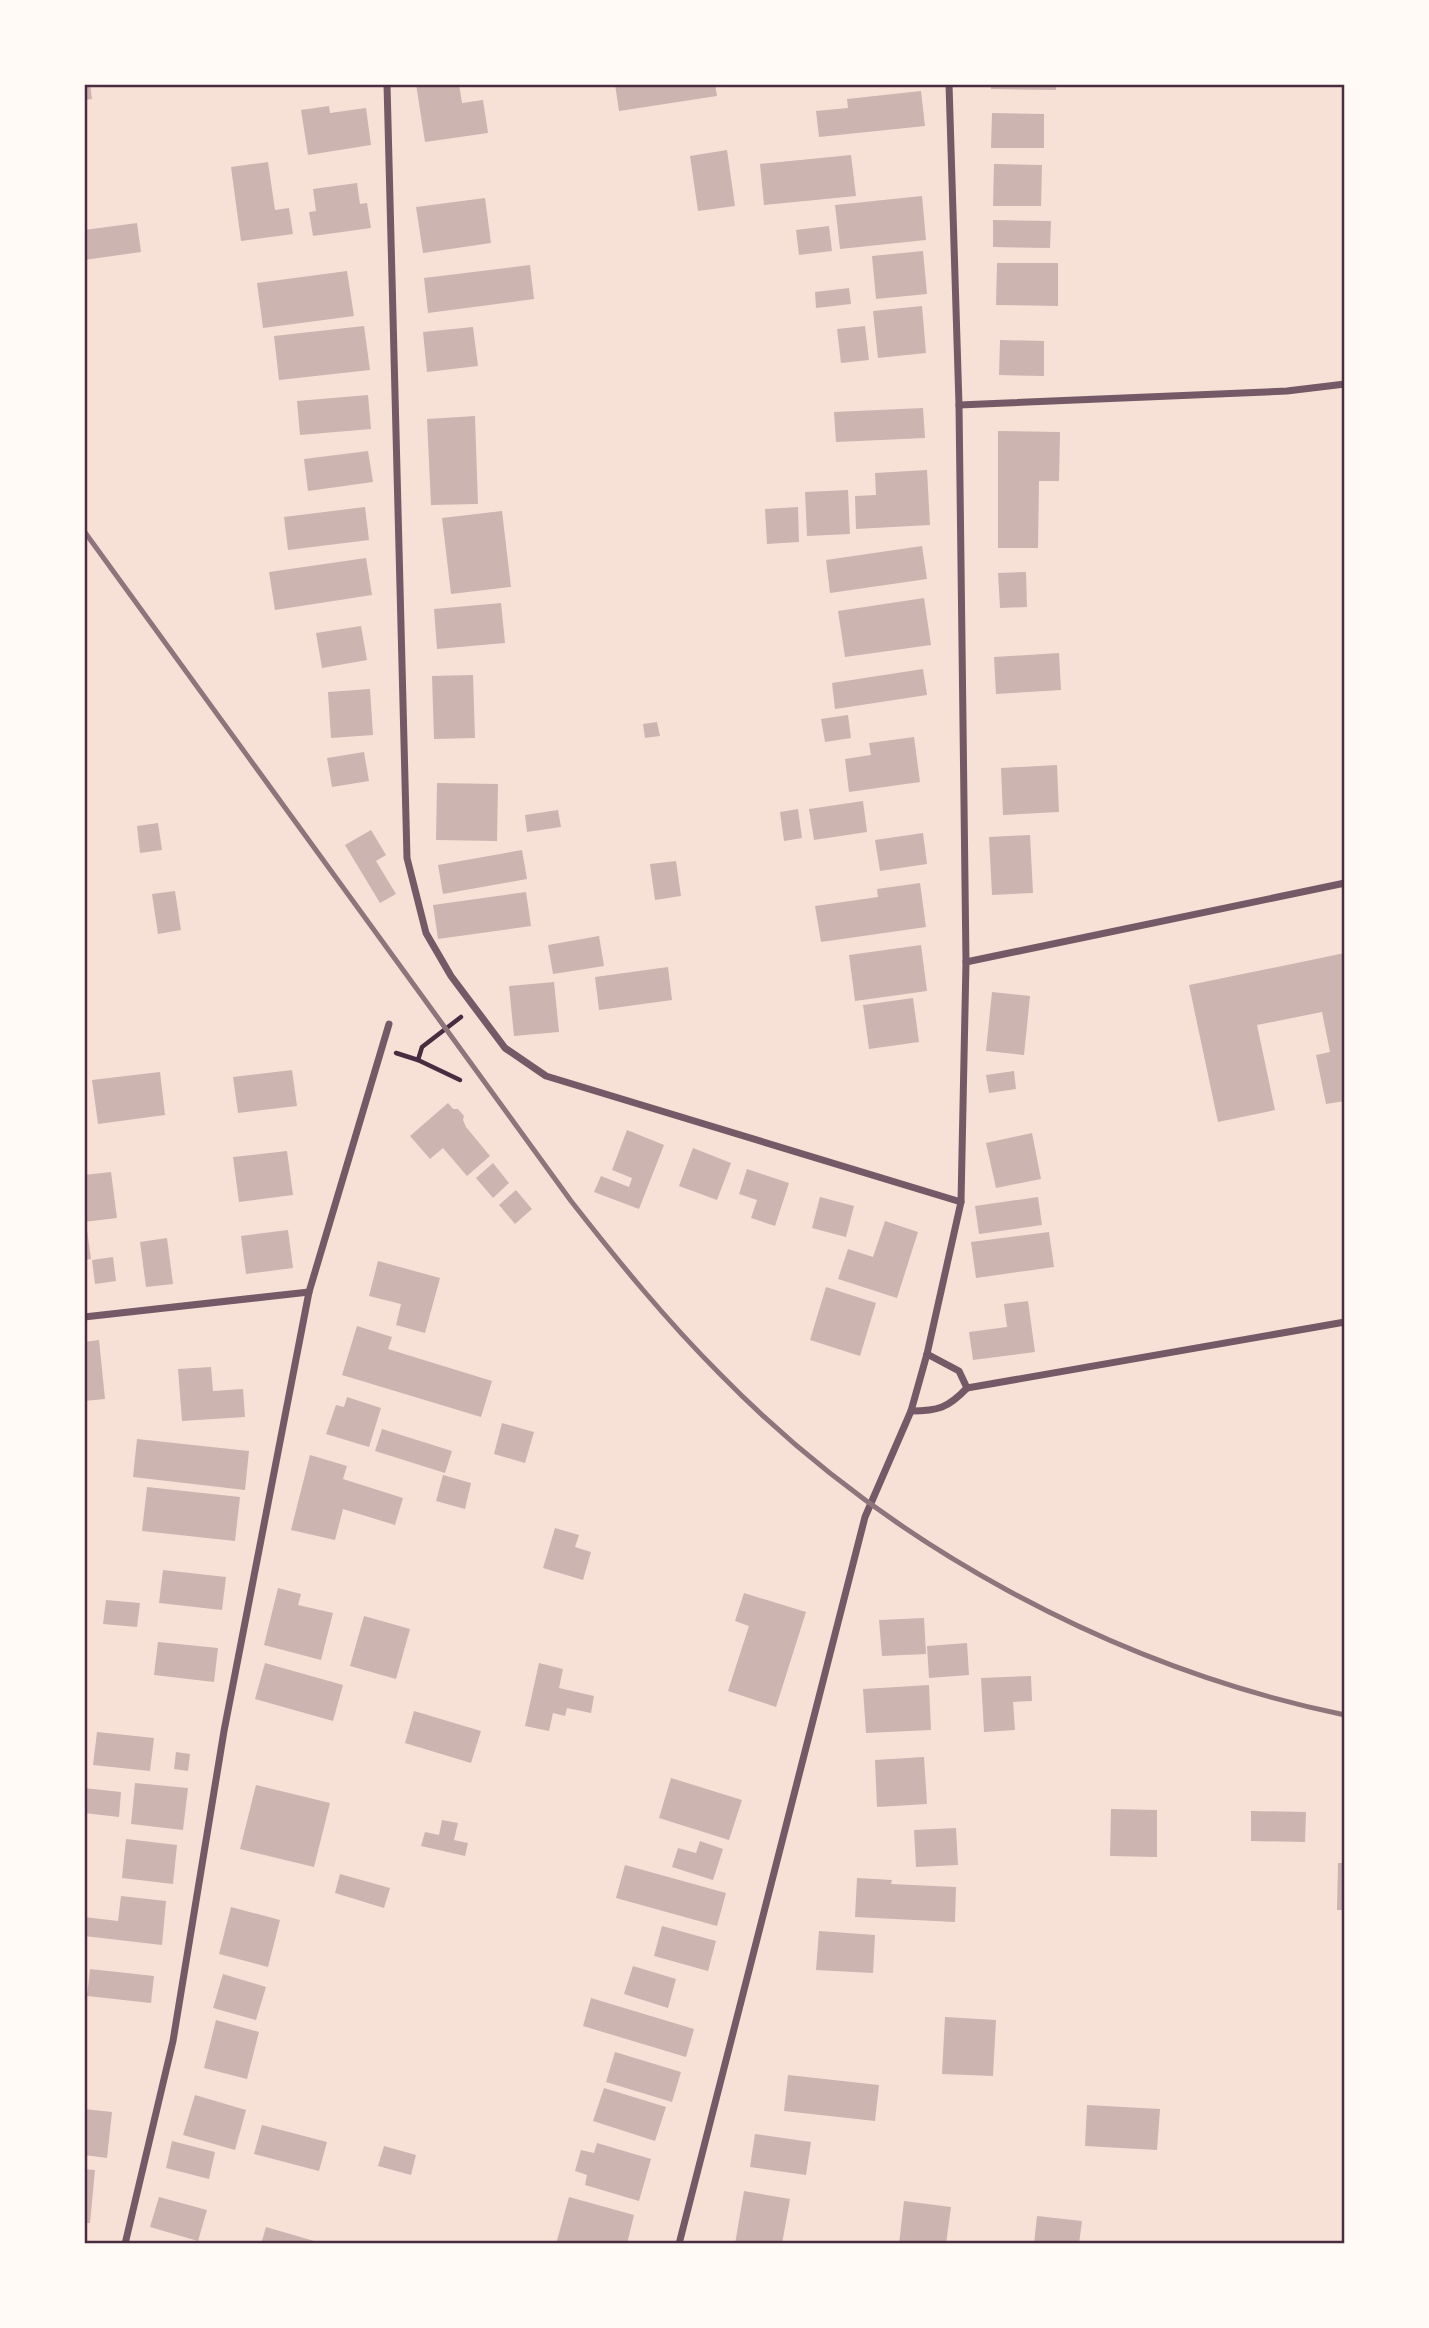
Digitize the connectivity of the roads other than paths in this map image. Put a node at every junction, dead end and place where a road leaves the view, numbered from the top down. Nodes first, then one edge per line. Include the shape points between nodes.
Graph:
1 (387, 84) edge
2 (949, 84) edge
3 (1345, 384) edge
4 (959, 405) junction
5 (1345, 883) edge
6 (966, 962) junction
7 (389, 1024) dead end
8 (961, 1202) junction
9 (309, 1292) junction
10 (84, 1317) edge
11 (1345, 1321) edge
12 (927, 1354) junction
13 (967, 1388) junction
14 (911, 1411) junction
15 (125, 2244) edge
16 (679, 2244) edge

1 - 8 street via 407,858 426,933 451,976 505,1048 546,1076
2 - 4 street
3 - 4 street via 1287,391
4 - 6 street
5 - 6 street
6 - 8 street
7 - 9 street
8 - 12 street
9 - 10 street
9 - 15 street via 224,1731 173,2041
11 - 13 street
12 - 13 street via 959,1371
12 - 14 street
13 - 14 street via 953,1403 933,1411
14 - 16 street via 865,1517

